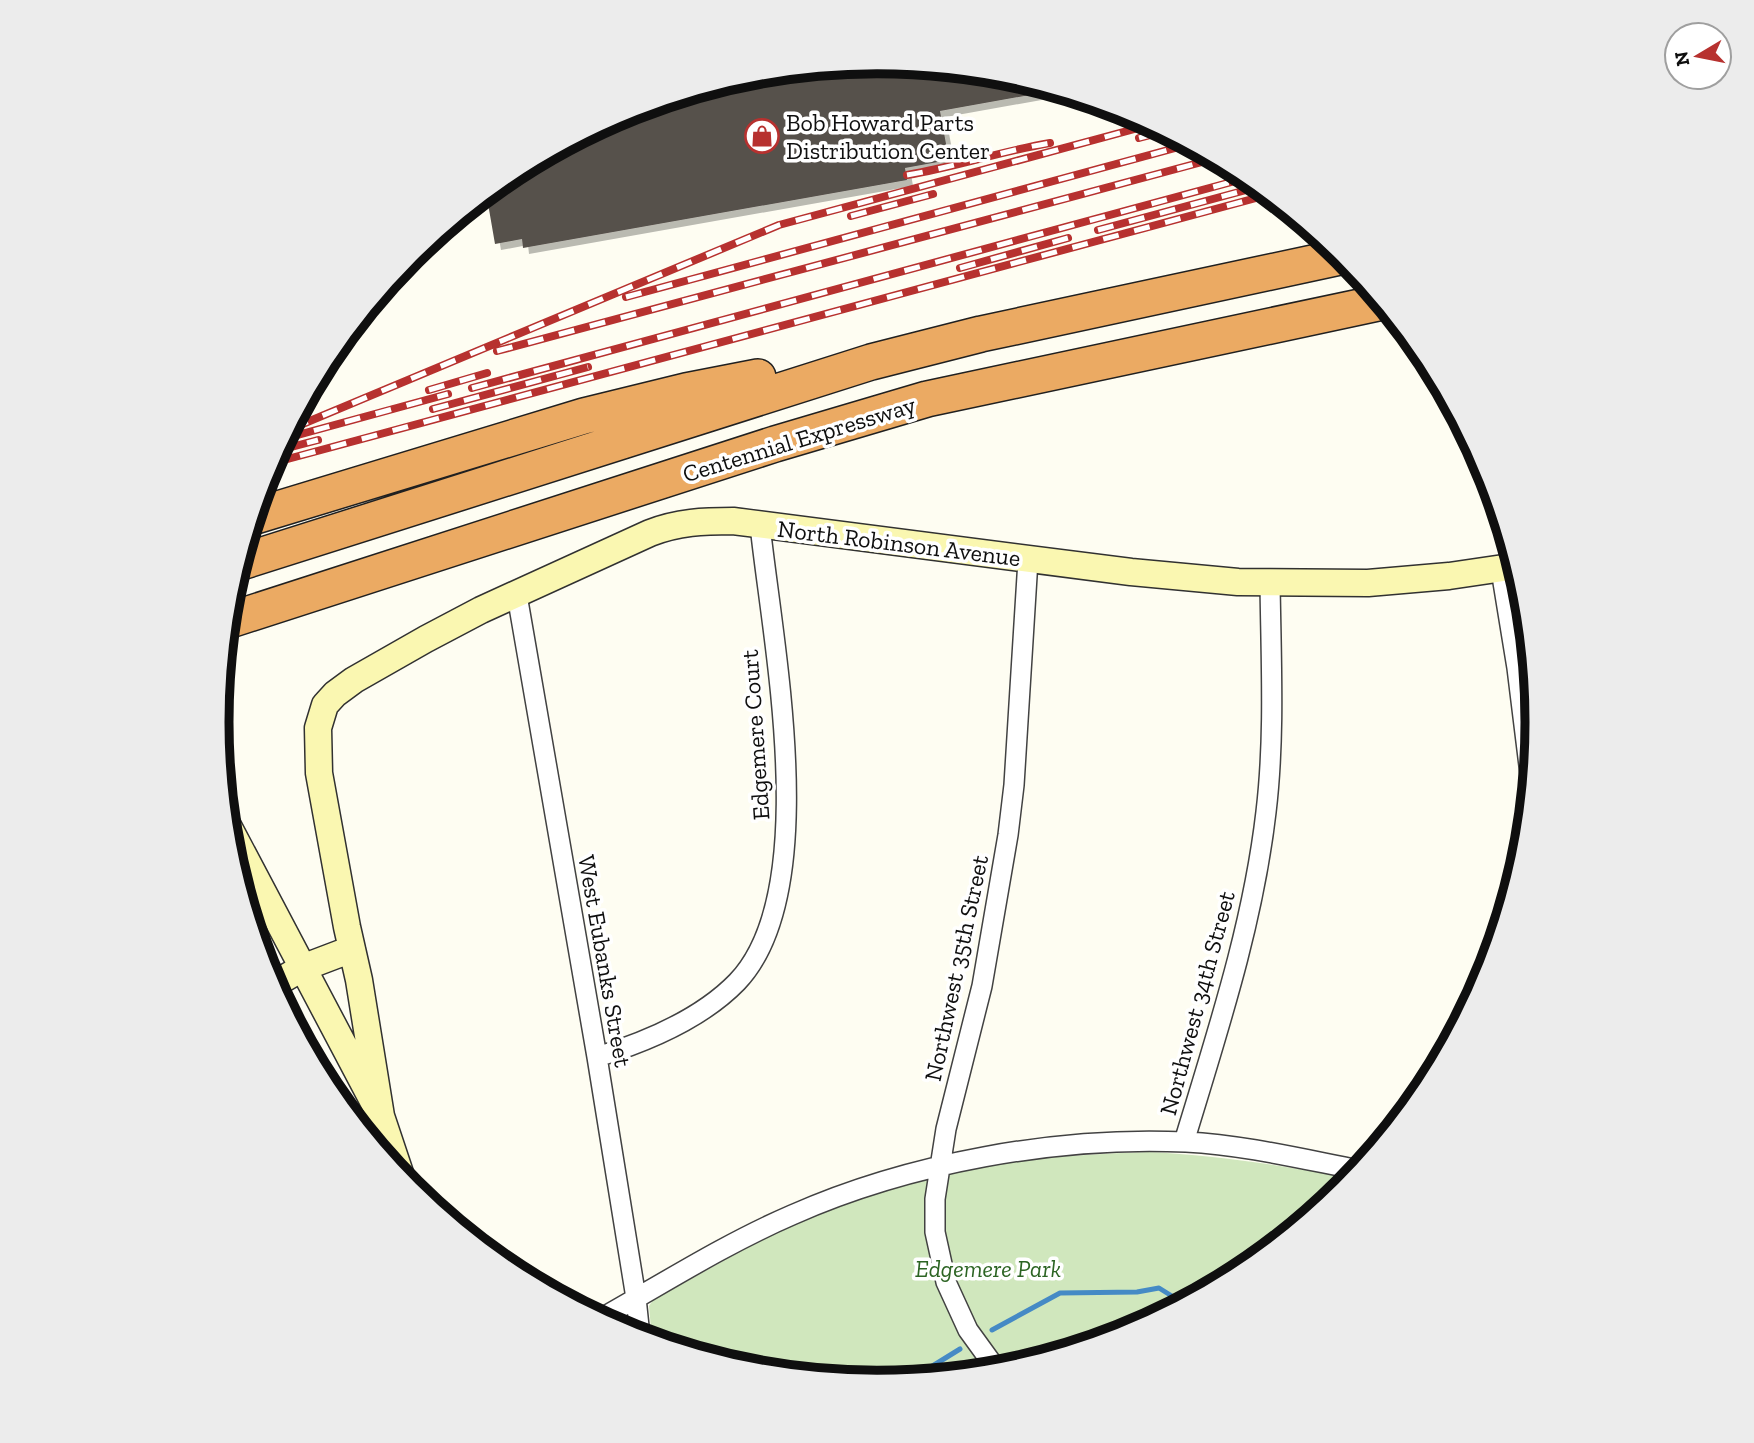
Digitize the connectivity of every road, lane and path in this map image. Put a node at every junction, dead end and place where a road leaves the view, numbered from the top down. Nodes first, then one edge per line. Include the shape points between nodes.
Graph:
1 (1331, 259) edge
2 (1372, 304) edge
3 (981, 334) junction
4 (263, 514) edge
5 (760, 525) junction
6 (249, 560) edge
7 (1028, 560) junction
8 (1506, 568) edge
9 (1270, 583) junction
10 (1510, 584) edge
11 (517, 594) junction
12 (238, 618) edge
13 (1525, 731) edge
14 (242, 853) edge
15 (352, 949) junction
16 (302, 968) junction
17 (283, 979) edge
18 (597, 1056) junction
19 (381, 1116) junction
20 (1184, 1142) junction
21 (393, 1152) edge
22 (938, 1167) junction
23 (1347, 1168) edge
24 (636, 1298) junction
25 (611, 1312) edge
26 (639, 1324) edge
27 (990, 1359) edge

1 - 3 highway
2 - 12 highway, Centennial Expressway via 927,399
3 - 4 highway via 686,391 584,416
3 - 6 highway via 773,391
5 - 7 street, North Robinson Avenue
5 - 11 street, North Robinson Avenue via 705,521 668,526
5 - 18 street, Edgemere Court via 786,758 784,847 772,915 751,963 715,1001 623,1049
7 - 9 street, North Robinson Avenue
7 - 22 street, Northwest 35th Street via 1008,835 982,986
8 - 9 street, North Robinson Avenue via 1368,583
9 - 20 street, Northwest 34th Street via 1271,760 1257,872 1237,968
10 - 13 street
11 - 15 street, North Robinson Avenue via 369,671 326,705 318,728 319,773
11 - 18 street, West Eubanks Street
14 - 16 street
15 - 16 street
15 - 19 street
16 - 17 street
16 - 19 street
18 - 24 street, West Eubanks Street
19 - 21 street
20 - 22 street via 1079,1144
20 - 23 street
22 - 24 street via 845,1193 793,1214
22 - 27 street, Northwest 35th Street via 934,1199 946,1283 968,1330
24 - 25 street
24 - 26 street, West Eubanks Street

